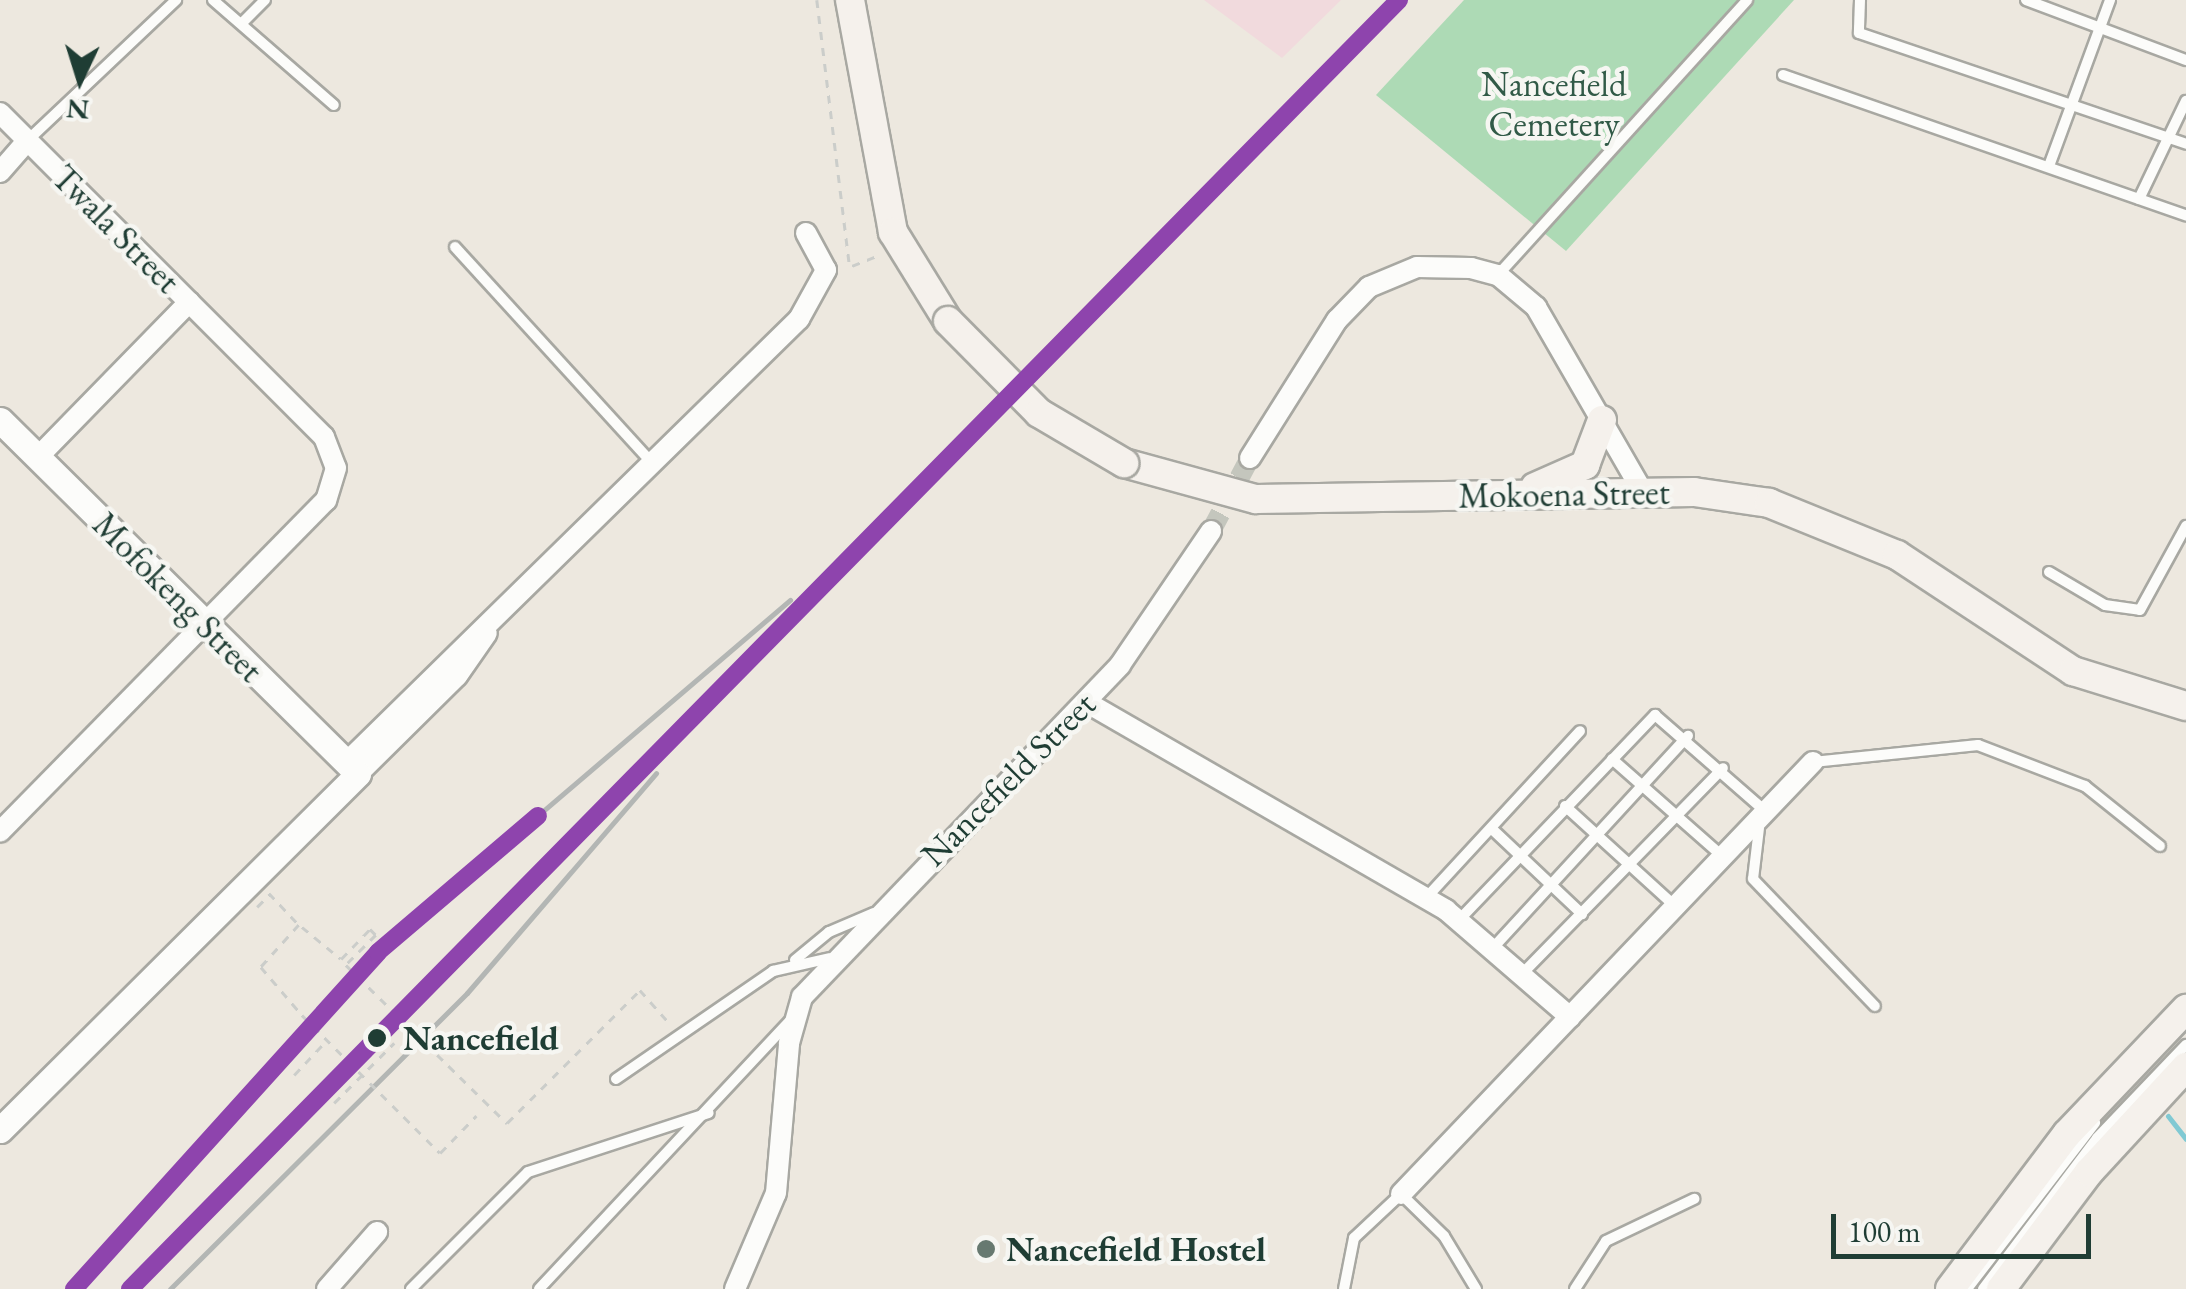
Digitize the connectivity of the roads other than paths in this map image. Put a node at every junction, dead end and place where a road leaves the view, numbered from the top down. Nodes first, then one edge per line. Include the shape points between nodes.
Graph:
1 (176, 0) edge
2 (214, 0) edge
3 (264, 0) edge
4 (850, 0) edge
5 (868, 0) edge
6 (1747, 0) edge
7 (1860, 0) edge
8 (2026, 0) edge
9 (2110, 0) edge
10 (243, 22) junction
11 (2100, 31) junction
12 (2186, 60) edge
13 (1783, 75) dead end
14 (2186, 101) edge
15 (2074, 102) junction
16 (334, 105) dead end
17 (0, 114) edge
18 (27, 140) junction
19 (2172, 140) junction
20 (2186, 144) edge
21 (2050, 166) junction
22 (0, 172) edge
23 (2139, 199) junction
24 (2186, 215) edge
25 (806, 233) dead end
26 (454, 247) dead end
27 (1498, 275) junction
28 (930, 289) junction
29 (189, 302) junction
30 (0, 420) edge
31 (1602, 420) junction
32 (37, 458) junction
33 (1250, 458) tunnel mouth
34 (654, 464) junction
35 (1643, 492) junction
36 (1510, 495) junction
37 (2186, 526) edge
38 (1211, 532) tunnel mouth
39 (2049, 572) dead end
40 (203, 622) junction
41 (1086, 702) junction
42 (2186, 706) edge
43 (1580, 732) dead end
44 (1688, 736) junction
45 (1612, 759) junction
46 (1813, 762) joint
47 (352, 768) junction
48 (1723, 768) junction
49 (1643, 787) junction
50 (1565, 806) junction
51 (1766, 811) junction
52 (1678, 816) junction
53 (1492, 830) junction
54 (0, 832) edge
55 (1596, 836) junction
56 (2160, 846) dead end
57 (1520, 855) junction
58 (1723, 856) junction
59 (1630, 866) junction
60 (1549, 885) junction
61 (1426, 898) junction
62 (1675, 906) junction
63 (876, 912) junction
64 (1582, 914) junction
65 (1458, 921) junction
66 (1491, 950) junction
67 (830, 958) junction
68 (794, 961) junction
69 (1520, 975) junction
70 (1875, 1006) dead end
71 (2186, 1009) edge
72 (794, 1017) junction
73 (1570, 1017) junction
74 (2186, 1027) edge
75 (2186, 1046) edge
76 (2186, 1066) edge
77 (616, 1080) dead end
78 (0, 1105) edge
79 (710, 1112) junction
80 (0, 1130) edge
81 (1401, 1194) junction
82 (1694, 1198) dead end
83 (378, 1232) dead end
84 (326, 1289) edge
85 (411, 1289) edge
86 (539, 1289) edge
87 (735, 1289) edge
88 (1344, 1289) edge
89 (1476, 1289) edge
90 (1576, 1289) edge
91 (1950, 1289) edge
92 (1968, 1289) edge
93 (1982, 1289) edge
94 (2001, 1289) edge

1 - 18 lane
2 - 10 lane
3 - 10 lane
4 - 28 main road, Mokoena Street via 882,188
5 - 28 main road, Mokoena Street via 901,194
6 - 27 lane
7 - 15 lane via 1859,33
8 - 11 lane
9 - 11 lane
10 - 16 lane
11 - 12 lane
11 - 15 lane
13 - 21 lane
14 - 19 lane
15 - 19 lane
15 - 21 lane
17 - 18 street, Twala Street
18 - 22 street
18 - 29 street, Twala Street
19 - 20 lane
19 - 23 lane
21 - 23 lane
23 - 24 lane
25 - 34 street via 825,263 816,296
26 - 34 lane
27 - 31 street via 1536,307
27 - 33 street via 1428,266 1369,287 1338,320
28 - 36 main road, Mokoena Street, bridge via 948,321 1040,413 1124,463 1256,499
29 - 32 street, Twala Street
29 - 40 street, Twala Street via 324,436 336,468 326,500
30 - 32 street, Mofokeng Street
31 - 35 street
31 - 36 main road via 1585,465
32 - 40 street, Mofokeng Street
34 - 47 street via 488,631 457,676
35 - 36 main road, Mokoena Street
35 - 42 main road, Mokoena Street via 1727,495 1819,517 1897,555 2073,671
37 - 39 lane via 2140,610 2105,606
38 - 41 street, Nancefield Street via 1150,627
40 - 47 street, Mofokeng Street
40 - 54 street
41 - 61 street
41 - 63 street, Nancefield Street
43 - 53 lane
44 - 45 lane via 1655,716
44 - 48 lane
44 - 49 lane
45 - 49 lane
45 - 50 lane
46 - 51 street
46 - 56 lane via 1978,745 2085,786
47 - 78 street
47 - 80 street via 255,877
48 - 51 lane
48 - 52 lane
49 - 52 lane
49 - 55 lane
50 - 55 lane
50 - 57 lane
51 - 58 street
51 - 70 lane via 1750,850 1754,880
52 - 58 lane
52 - 59 lane
53 - 57 lane
53 - 61 lane
55 - 59 lane
55 - 60 lane
57 - 60 lane
57 - 65 lane
58 - 62 street
59 - 62 lane
59 - 64 lane
60 - 64 lane
60 - 66 lane
61 - 65 street
62 - 73 street
63 - 67 street, Nancefield Street
63 - 68 lane via 829,932
64 - 69 lane
65 - 66 street
66 - 69 street
67 - 68 lane
67 - 72 street, Nancefield Street
68 - 77 lane
69 - 73 street
71 - 91 main road via 2067,1134
72 - 79 lane
72 - 87 street via 776,1193
73 - 81 street
74 - 92 lane via 2096,1121
75 - 93 lane via 2098,1138
76 - 94 main road via 2089,1172
79 - 85 lane via 528,1172
79 - 86 lane
81 - 88 lane via 1354,1238
81 - 89 lane via 1444,1236
82 - 90 lane via 1606,1241
83 - 84 street

